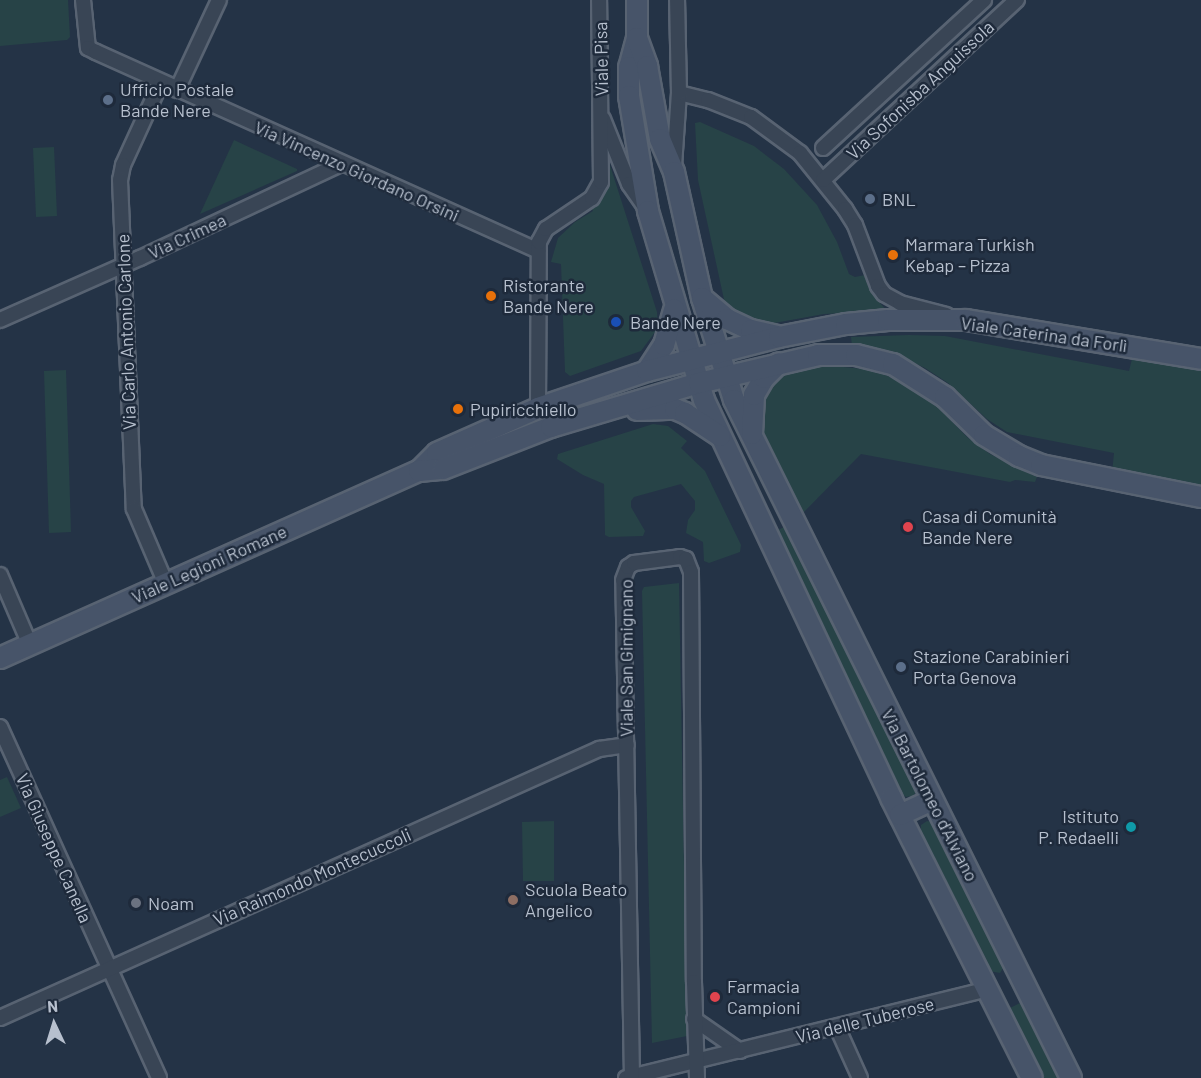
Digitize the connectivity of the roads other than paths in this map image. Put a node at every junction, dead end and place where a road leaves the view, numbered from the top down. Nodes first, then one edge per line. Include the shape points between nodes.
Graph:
1 (83, 0) edge
2 (219, 0) edge
3 (599, 0) edge
4 (637, 0) edge
5 (677, 0) edge
6 (984, 0) edge
7 (1017, 0) edge
8 (637, 38) junction
9 (161, 82) junction
10 (177, 90) junction
11 (679, 93) junction
12 (602, 117) junction
13 (823, 148) dead end
14 (341, 164) junction
15 (674, 172) junction
16 (823, 180) junction
17 (648, 211) junction
18 (538, 251) junction
19 (123, 265) junction
20 (702, 298) junction
21 (675, 306) junction
22 (0, 320) edge
23 (966, 320) junction
24 (779, 337) junction
25 (717, 351) junction
26 (691, 358) junction
27 (1201, 359) edge
28 (779, 363) junction
29 (647, 371) junction
30 (725, 376) junction
31 (699, 383) junction
32 (538, 408) junction
33 (604, 413) junction
34 (720, 436) junction
35 (752, 440) junction
36 (419, 471) junction
37 (775, 485) junction
38 (1201, 497) edge
39 (749, 498) junction
40 (789, 512) junction
41 (764, 526) junction
42 (0, 575) edge
43 (166, 584) junction
44 (30, 645) junction
45 (0, 658) edge
46 (0, 727) edge
47 (627, 745) junction
48 (932, 800) junction
49 (900, 815) junction
50 (109, 969) junction
51 (1021, 974) junction
52 (990, 989) junction
53 (0, 1018) edge
54 (694, 1019) junction
55 (837, 1028) junction
56 (740, 1051) junction
57 (697, 1062) junction
58 (630, 1077) edge
59 (159, 1078) edge
60 (698, 1078) edge
61 (860, 1078) edge
62 (1032, 1078) edge
63 (1071, 1078) edge

1 - 9 street, Via Vincenzo Giordano Orsini via 88,48
2 - 10 street
3 - 12 street, Viale Pisa
4 - 8 main road, Viale Pisa
5 - 11 street
6 - 13 street, Via Sofonisba Anguissola
7 - 16 street, Via Sofonisba Anguissola
8 - 15 main road via 647,66 660,139
8 - 17 main road via 629,67 629,96
9 - 10 street, Via Vincenzo Giordano Orsini
9 - 19 street, Via Carlo Antonio Carlone via 121,171
10 - 14 street, Via Vincenzo Giordano Orsini
11 - 15 street
11 - 16 street via 731,108 758,122 800,153
12 - 17 street via 628,184
12 - 18 street, Viale Pisa via 599,188 592,198 546,229
14 - 18 street, Via Vincenzo Giordano Orsini
14 - 19 street, Via Crimea
15 - 20 main road
16 - 23 street via 855,225 878,286 885,294 900,303
17 - 21 main road
18 - 32 street
19 - 22 street, Via Crimea
19 - 43 street, Via Carlo Antonio Carlone via 134,509
20 - 24 main road via 732,322
20 - 25 main road
21 - 26 main road
21 - 29 main road via 666,340
23 - 24 main road, Viale Caterina da Forlì via 888,320 822,327
23 - 27 main road, Viale Caterina da Forlì
24 - 25 main road, Viale Caterina da Forlì
25 - 26 main road, Viale Caterina da Forlì
25 - 30 main road
26 - 29 main road, Viale Caterina da Forlì
26 - 31 main road
28 - 30 main road, Viale Legioni Romane
28 - 35 main road via 754,395
28 - 38 main road via 837,354 893,364 930,386 984,435 1019,456 1066,472
29 - 32 main road, Viale Legioni Romane
30 - 31 main road, Viale Legioni Romane
30 - 35 main road
31 - 33 main road, Viale Legioni Romane
31 - 34 main road
32 - 36 main road, Viale Legioni Romane via 437,453
33 - 34 main road via 675,409
33 - 36 main road, Viale Legioni Romane via 551,427 443,469
34 - 39 main road
35 - 37 main road
36 - 43 main road, Viale Legioni Romane
37 - 39 main road via 759,485
37 - 40 main road
39 - 41 main road
40 - 41 main road via 776,525
40 - 48 main road, Via Bartolomeo d'Alviano
41 - 49 main road, Via Bartolomeo d'Alviano
42 - 44 street
43 - 44 main road, Viale Legioni Romane
44 - 45 main road, Viale Legioni Romane
46 - 50 street, Via Giuseppe Canella
47 - 50 street, Via Raimondo Montecuccoli via 599,749
47 - 54 street, Viale San Gimignano via 622,580 628,567 651,559 680,557 691,566
47 - 58 street, Viale San Gimignano
48 - 49 main road
48 - 51 main road, Via Bartolomeo d'Alviano
49 - 52 main road, Via Bartolomeo d'Alviano
50 - 53 street, Via Raimondo Montecuccoli
50 - 59 street, Via Giuseppe Canella
51 - 52 main road
51 - 63 main road, Via Bartolomeo d'Alviano
52 - 55 street, Via delle Tuberose
52 - 62 main road, Via Bartolomeo d'Alviano
54 - 56 street
54 - 57 street, Viale San Gimignano
55 - 56 street, Via delle Tuberose
55 - 61 street
56 - 57 street, Via delle Tuberose
57 - 58 street, Via delle Tuberose
57 - 60 street, Viale San Gimignano

